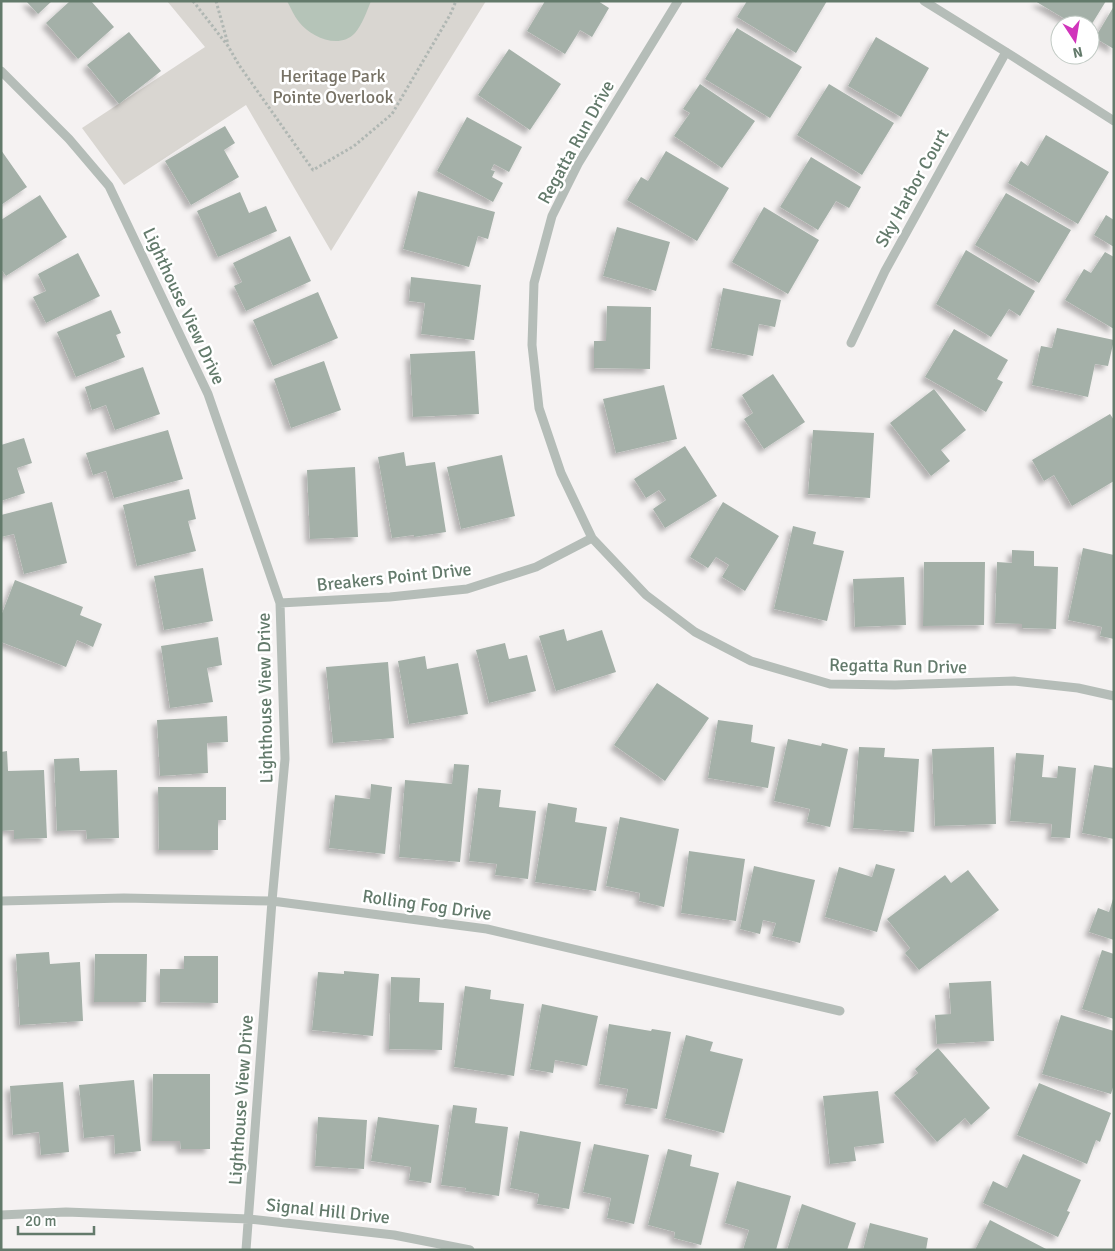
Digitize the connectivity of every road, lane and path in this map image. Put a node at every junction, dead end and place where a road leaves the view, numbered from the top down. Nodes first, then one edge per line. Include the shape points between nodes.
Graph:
1 (193, 1) edge
2 (216, 1) edge
3 (456, 1) edge
4 (678, 1) edge
5 (924, 1) edge
6 (228, 46) junction
7 (1006, 52) junction
8 (1, 71) edge
9 (1114, 121) edge
10 (852, 343) dead end
11 (592, 538) junction
12 (280, 603) junction
13 (1114, 696) edge
14 (1, 901) edge
15 (272, 901) junction
16 (840, 1011) dead end
17 (1, 1215) edge
18 (249, 1219) junction
19 (246, 1250) edge
20 (470, 1250) edge

1 - 6 path
2 - 6 path
3 - 6 path via 392,114 354,146 313,170
4 - 11 street, Regatta Run Drive via 578,164 552,216 534,283 532,345 539,408 561,473
5 - 7 street
7 - 9 street
7 - 10 street, Sky Harbor Court via 885,271
8 - 12 street, Lighthouse View Drive via 69,139 109,186 208,394
11 - 12 street, Breakers Point Drive via 536,567 467,589
11 - 13 street, Regatta Run Drive via 646,596 694,632 751,661 830,684 1014,682 1078,688
12 - 15 street, Lighthouse View Drive via 286,758
14 - 15 street, Rolling Fog Drive via 124,898
15 - 16 street, Rolling Fog Drive via 487,929
15 - 18 street, Lighthouse View Drive
17 - 18 street, Signal Hill Drive via 66,1212
18 - 19 street, Lighthouse View Drive
18 - 20 street, Signal Hill Drive via 394,1235

